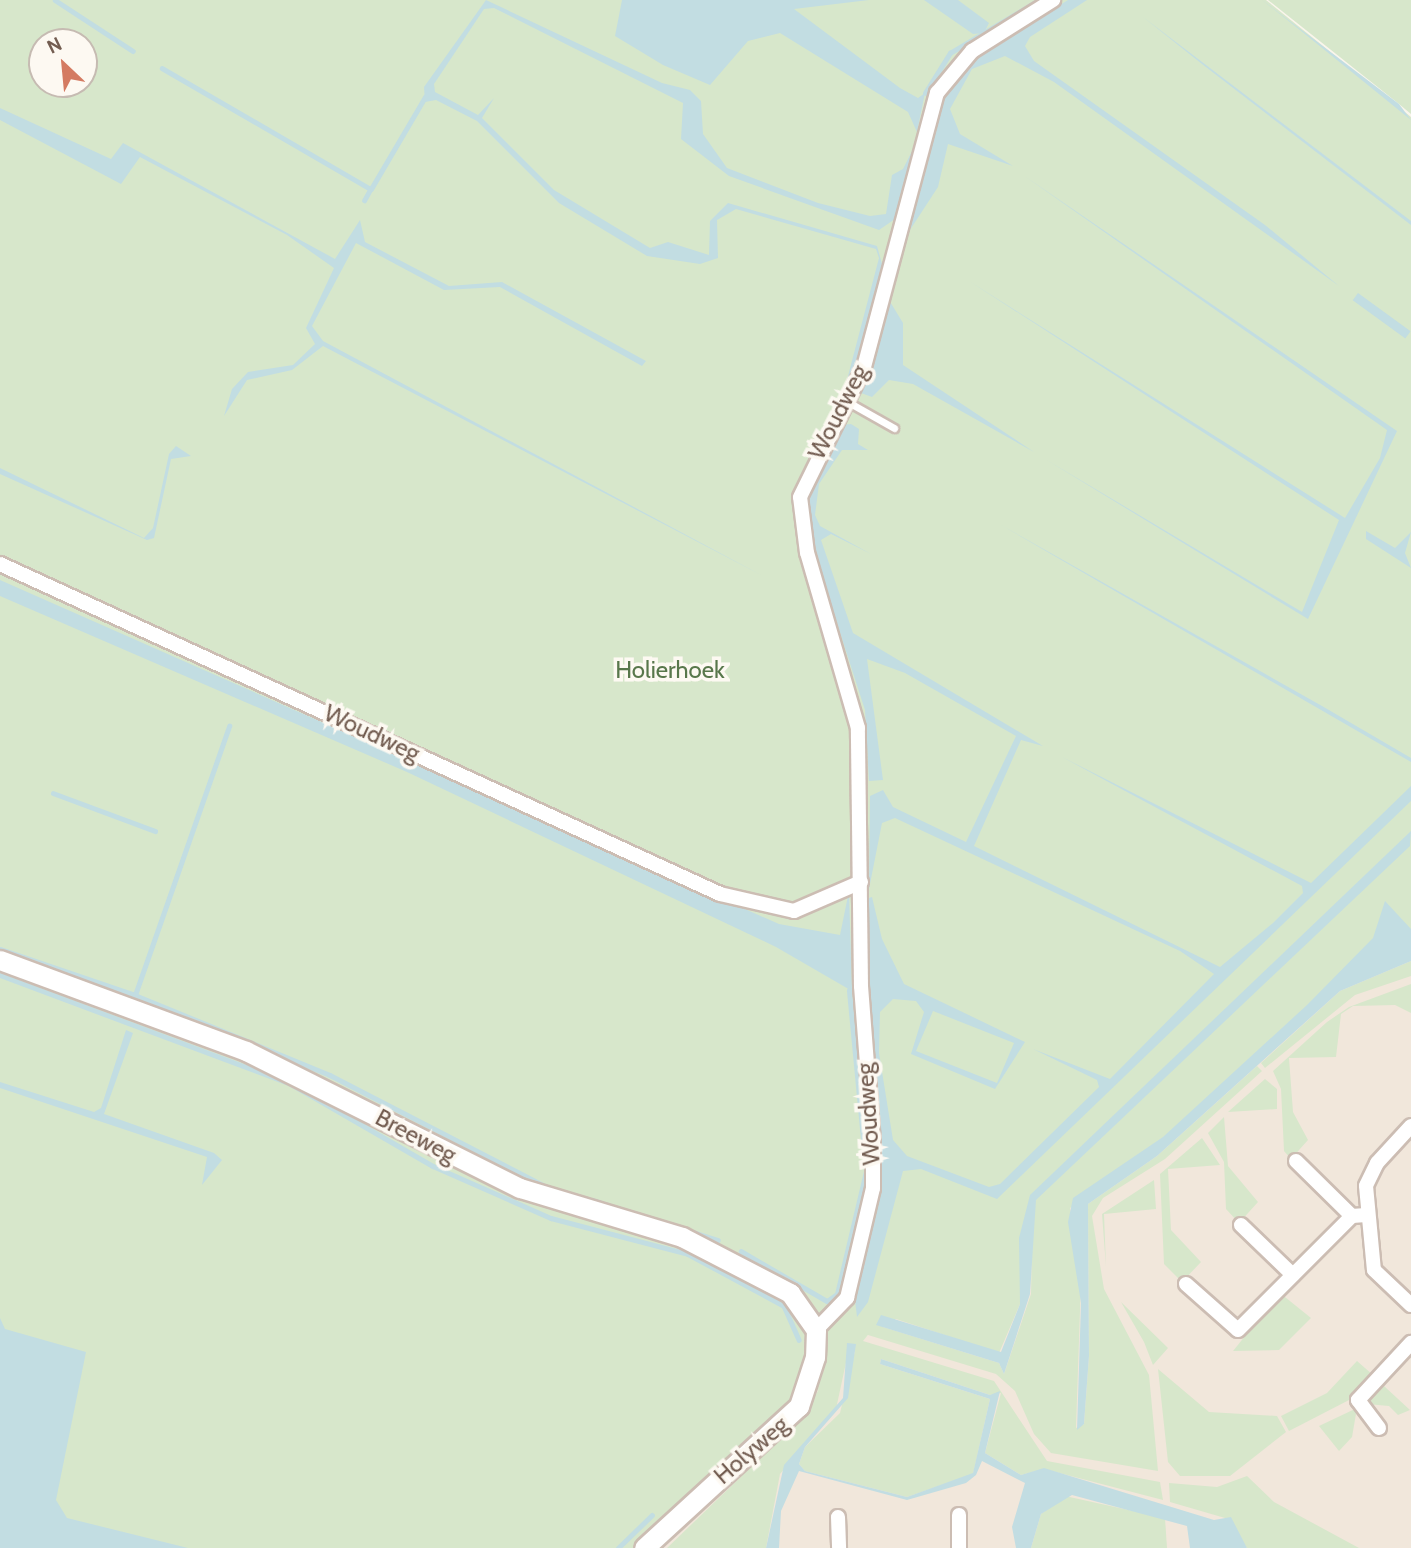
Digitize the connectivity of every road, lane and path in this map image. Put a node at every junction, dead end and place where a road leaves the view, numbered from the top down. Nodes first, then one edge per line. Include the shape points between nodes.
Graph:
1 (1053, 0) edge
2 (848, 402) junction
3 (894, 428) dead end
4 (0, 564) edge
5 (861, 882) junction
6 (0, 960) edge
7 (1411, 1126) edge
8 (1296, 1161) dead end
9 (1359, 1216) junction
10 (1241, 1224) dead end
11 (1293, 1275) junction
12 (1186, 1284) dead end
13 (1411, 1305) edge
14 (816, 1330) junction
15 (1411, 1342) edge
16 (1379, 1429) dead end
17 (959, 1515) dead end
18 (838, 1517) dead end
19 (644, 1548) edge
20 (839, 1548) edge
21 (959, 1548) edge

1 - 2 street, Woudweg via 972,51 937,93 864,367
2 - 3 lane
2 - 5 street, Woudweg via 803,484 800,513 857,716
4 - 5 street, Woudweg via 720,894 794,911
5 - 14 street, Woudweg via 873,1188 848,1298
6 - 14 street, Breeweg via 303,1076 520,1188 729,1257 790,1293
7 - 9 street via 1369,1175
8 - 9 street
9 - 11 street
9 - 13 street via 1374,1270
10 - 11 street
11 - 12 street via 1238,1330
14 - 19 street, Holyweg via 815,1357 799,1406
15 - 16 street via 1358,1400
17 - 21 street
18 - 20 street

